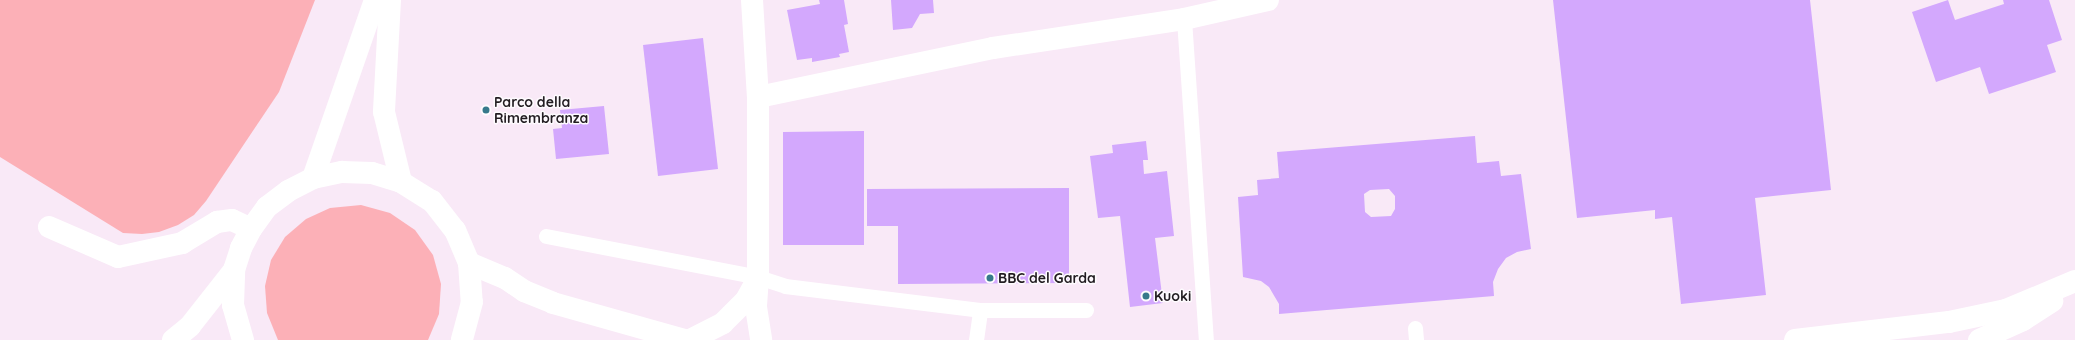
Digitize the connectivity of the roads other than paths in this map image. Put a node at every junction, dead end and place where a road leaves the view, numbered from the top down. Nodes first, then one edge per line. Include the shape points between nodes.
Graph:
1 (375, 0) edge
2 (390, 0) edge
3 (752, 0) edge
4 (1268, 0) edge
5 (1184, 19) junction
6 (758, 97) junction
7 (313, 178) junction
8 (401, 182) junction
9 (49, 227) dead end
10 (251, 229) junction
11 (546, 236) dead end
12 (469, 263) junction
13 (234, 270) junction
14 (758, 277) junction
15 (2075, 281) edge
16 (2075, 286) edge
17 (980, 310) junction
18 (1086, 310) dead end
19 (173, 340) edge
20 (243, 340) edge
21 (462, 340) edge
22 (685, 340) edge
23 (690, 340) edge
24 (761, 340) edge
25 (976, 340) edge
26 (1206, 340) edge
27 (1795, 340) edge
28 (1979, 340) edge

1 - 7 street
2 - 8 street via 384,112
3 - 6 street
4 - 5 street
5 - 6 street via 993,48
5 - 26 lane
6 - 14 street
7 - 8 street via 342,172 372,173
7 - 10 street via 288,190 267,207
8 - 12 street via 432,201 455,230
9 - 10 street via 118,257 182,244 217,222 232,220
10 - 13 street via 240,248
11 - 14 lane
12 - 21 street via 472,302
12 - 22 street via 505,278 524,291 552,303
13 - 19 street via 190,326
13 - 20 street via 233,305
14 - 17 lane via 785,286
14 - 23 street via 746,300 723,323
14 - 24 street via 756,307
15 - 27 street via 2006,310 1949,322
16 - 28 street via 2024,320
17 - 18 lane
17 - 25 lane

